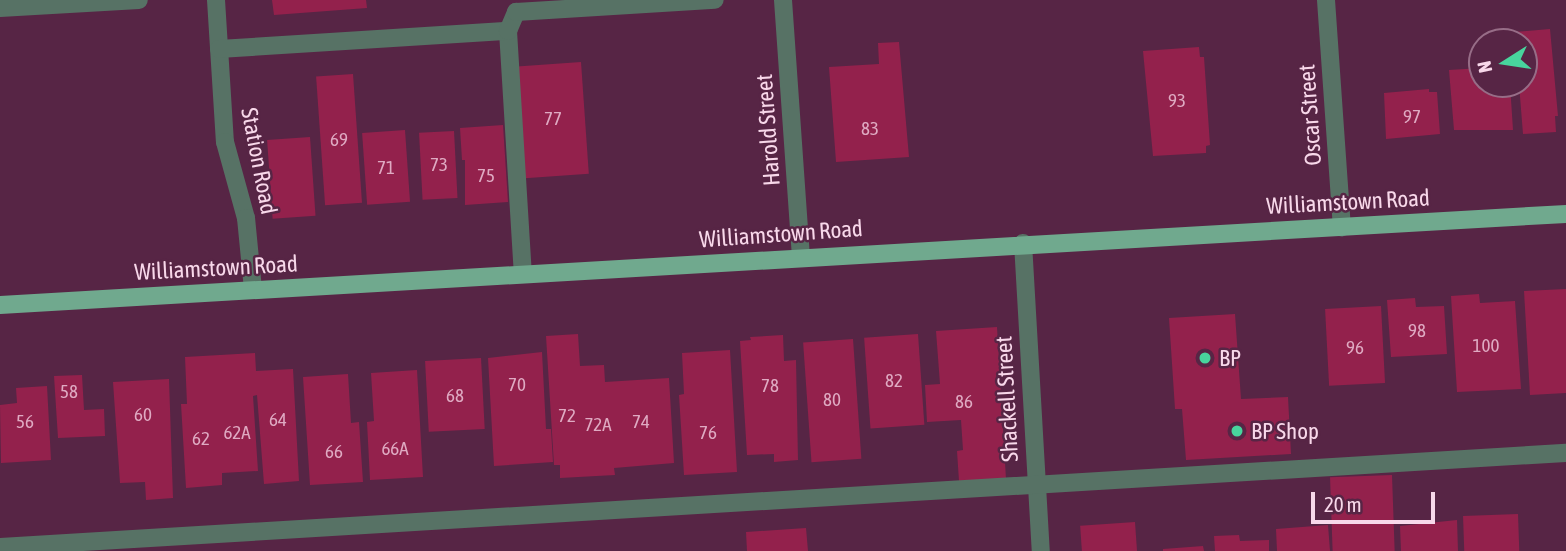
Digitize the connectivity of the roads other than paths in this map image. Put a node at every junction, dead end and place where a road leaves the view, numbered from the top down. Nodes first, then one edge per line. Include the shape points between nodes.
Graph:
1 (139, 0) edge
2 (216, 0) edge
3 (715, 0) edge
4 (783, 0) edge
5 (1326, 0) edge
6 (514, 6) edge
7 (0, 8) edge
8 (508, 31) junction
9 (219, 49) junction
10 (1566, 214) edge
11 (1342, 227) junction
12 (1023, 243) junction
13 (801, 257) junction
14 (523, 274) junction
15 (253, 290) junction
16 (0, 305) edge
17 (1566, 453) edge
18 (1036, 483) junction
19 (0, 547) edge
20 (1041, 551) edge

1 - 7 street
2 - 9 street, Station Road
3 - 6 street
4 - 13 street, Harold Street
5 - 11 street, Oscar Street
6 - 8 street
8 - 9 street
8 - 14 street
9 - 15 street, Station Road via 225,142 246,218
10 - 11 main road, Williamstown Road
11 - 12 main road, Williamstown Road
12 - 13 main road, Williamstown Road
12 - 18 street, Shackell Street
13 - 14 main road, Williamstown Road
14 - 15 main road, Williamstown Road
15 - 16 main road, Williamstown Road
17 - 18 street
18 - 19 street
18 - 20 street, Shackell Street

